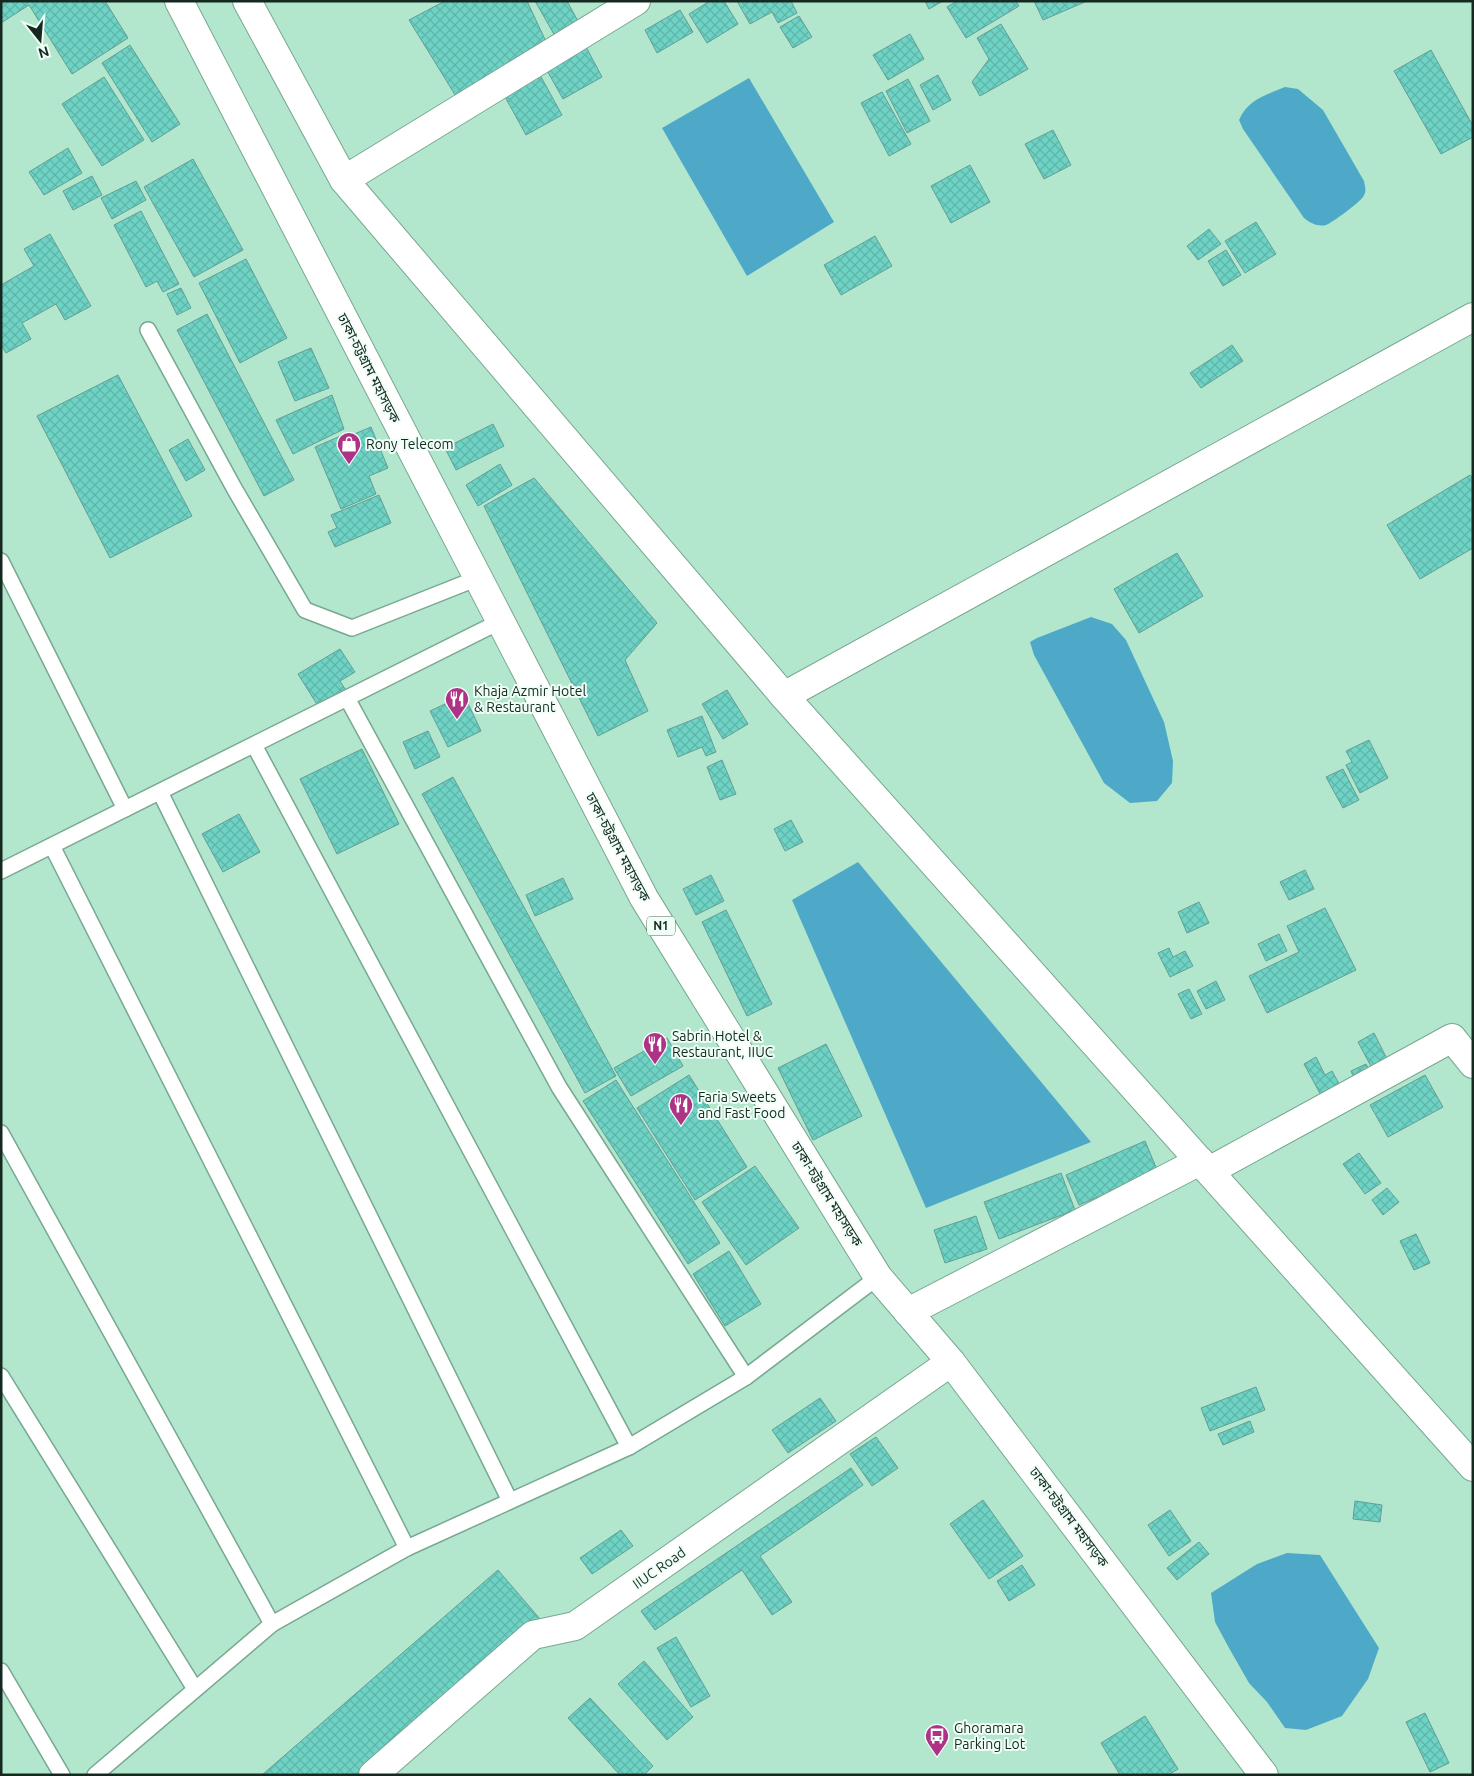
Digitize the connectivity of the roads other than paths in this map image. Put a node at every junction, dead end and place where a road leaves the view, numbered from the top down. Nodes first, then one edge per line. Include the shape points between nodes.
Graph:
1 (179, 1) edge
2 (247, 1) edge
3 (636, 1) edge
4 (344, 180) junction
5 (1473, 317) edge
6 (148, 330) dead end
7 (1, 561) edge
8 (478, 578) junction
9 (501, 621) junction
10 (784, 696) junction
11 (347, 698) junction
12 (254, 745) junction
13 (160, 792) junction
14 (125, 810) junction
15 (52, 846) junction
16 (1, 872) edge
17 (1473, 1064) edge
18 (1, 1132) edge
19 (1205, 1166) junction
20 (878, 1277) junction
21 (908, 1312) junction
22 (951, 1362) junction
23 (1, 1376) edge
24 (746, 1377) junction
25 (629, 1447) junction
26 (1473, 1467) edge
27 (510, 1501) junction
28 (406, 1548) junction
29 (272, 1624) junction
30 (1, 1671) edge
31 (195, 1688) junction
32 (62, 1775) edge
33 (95, 1775) edge
34 (373, 1775) edge
35 (1264, 1775) edge

1 - 8 main road, ঢাকা-চট্টগ্রাম মহাসড়ক / N1
2 - 4 main road
3 - 4 main road
4 - 10 main road
5 - 10 main road
6 - 8 lane via 305,610 352,628
7 - 14 lane
8 - 9 main road, ঢাকা-চট্টগ্রাম মহাসড়ক / N1
9 - 11 lane
9 - 20 main road, ঢাকা-চট্টগ্রাম মহাসড়ক / N1 via 644,898
10 - 19 main road
11 - 12 lane
11 - 24 lane via 559,1087
12 - 13 lane
12 - 25 lane
13 - 14 lane
13 - 27 lane
14 - 15 lane
15 - 16 lane
15 - 28 lane
17 - 19 main road via 1452,1038
18 - 29 lane
19 - 21 main road
19 - 26 main road
20 - 21 main road, ঢাকা-চট্টগ্রাম মহাসড়ক / N1
20 - 24 lane
21 - 22 main road, ঢাকা-চট্টগ্রাম মহাসড়ক / N1
22 - 34 main road, IIUC Road via 575,1626 533,1635
22 - 35 main road, ঢাকা-চট্টগ্রাম মহাসড়ক / N1
23 - 31 lane
24 - 25 lane
25 - 27 lane
27 - 28 lane
28 - 29 lane
29 - 31 lane
30 - 32 lane
31 - 33 lane

